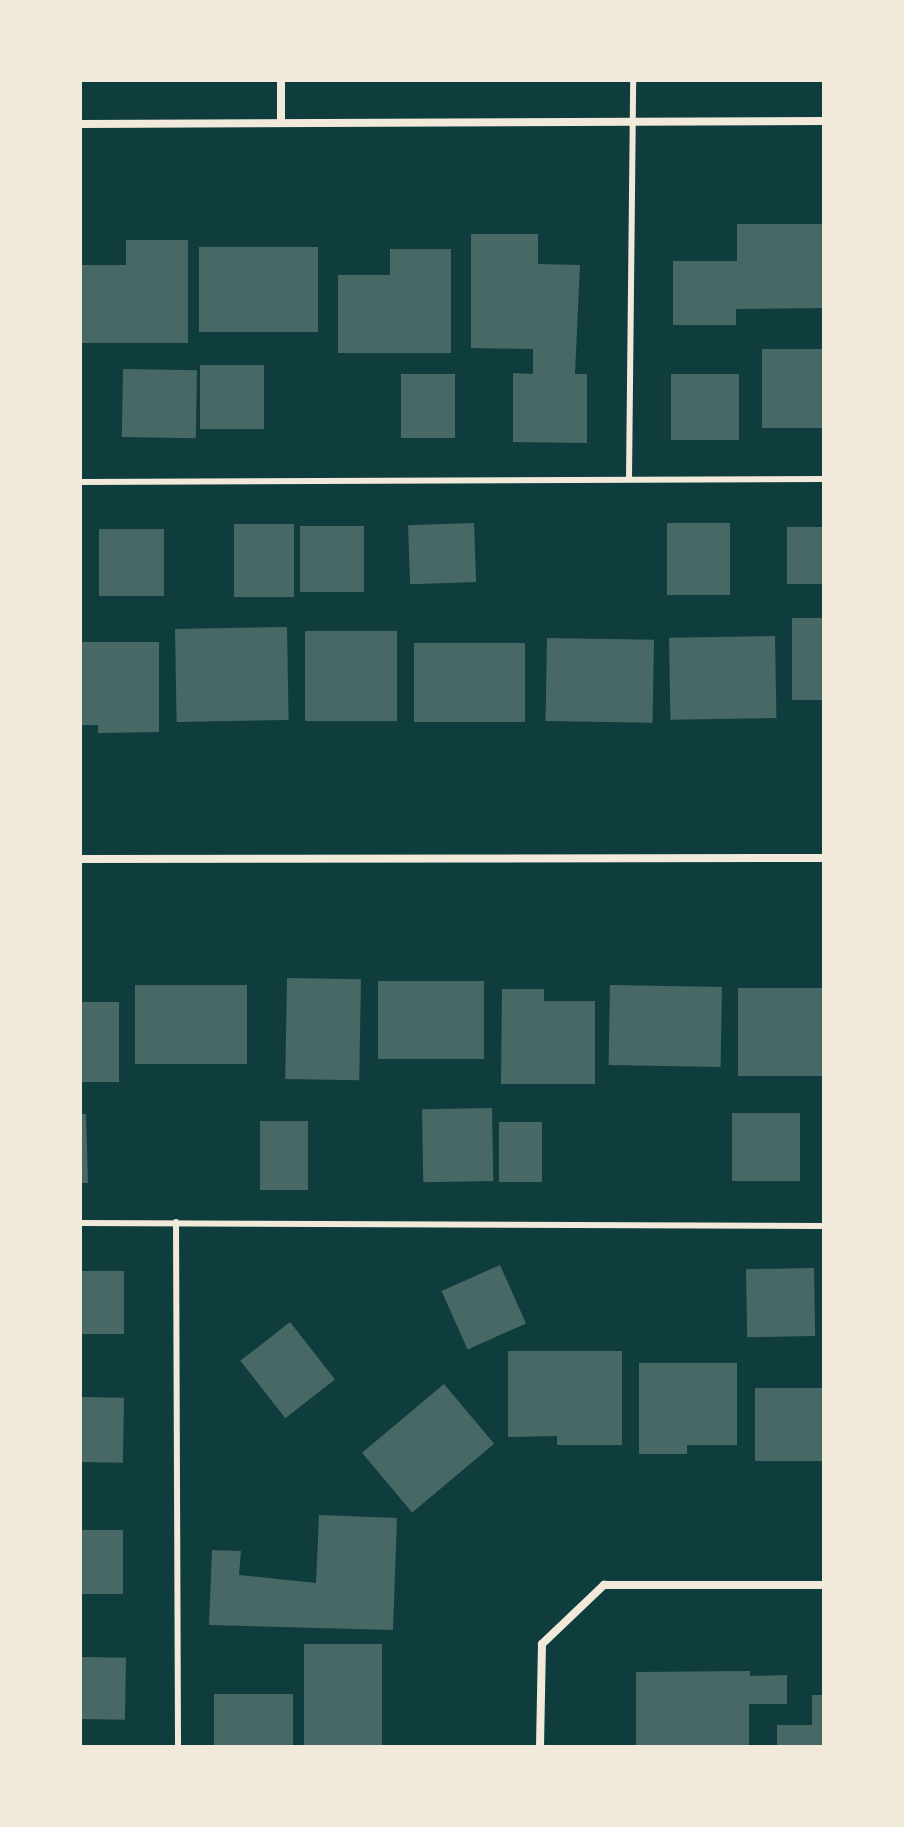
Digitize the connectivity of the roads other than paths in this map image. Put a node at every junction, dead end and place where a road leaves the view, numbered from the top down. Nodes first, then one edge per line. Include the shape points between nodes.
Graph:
1 (281, 80) edge
2 (633, 80) edge
3 (824, 121) edge
4 (281, 122) junction
5 (633, 123) junction
6 (80, 124) edge
7 (629, 479) junction
8 (824, 479) edge
9 (80, 482) edge
10 (824, 858) edge
11 (80, 859) edge
12 (176, 1222) junction
13 (80, 1223) edge
14 (824, 1226) edge
15 (824, 1585) edge
16 (178, 1747) edge
17 (540, 1747) edge

1 - 4 street
2 - 5 lane
3 - 5 street
4 - 5 street
4 - 6 street
5 - 7 lane
7 - 8 lane
7 - 9 lane
10 - 11 street
12 - 13 lane
12 - 14 lane
12 - 16 lane
15 - 17 street via 604,1585 542,1644

